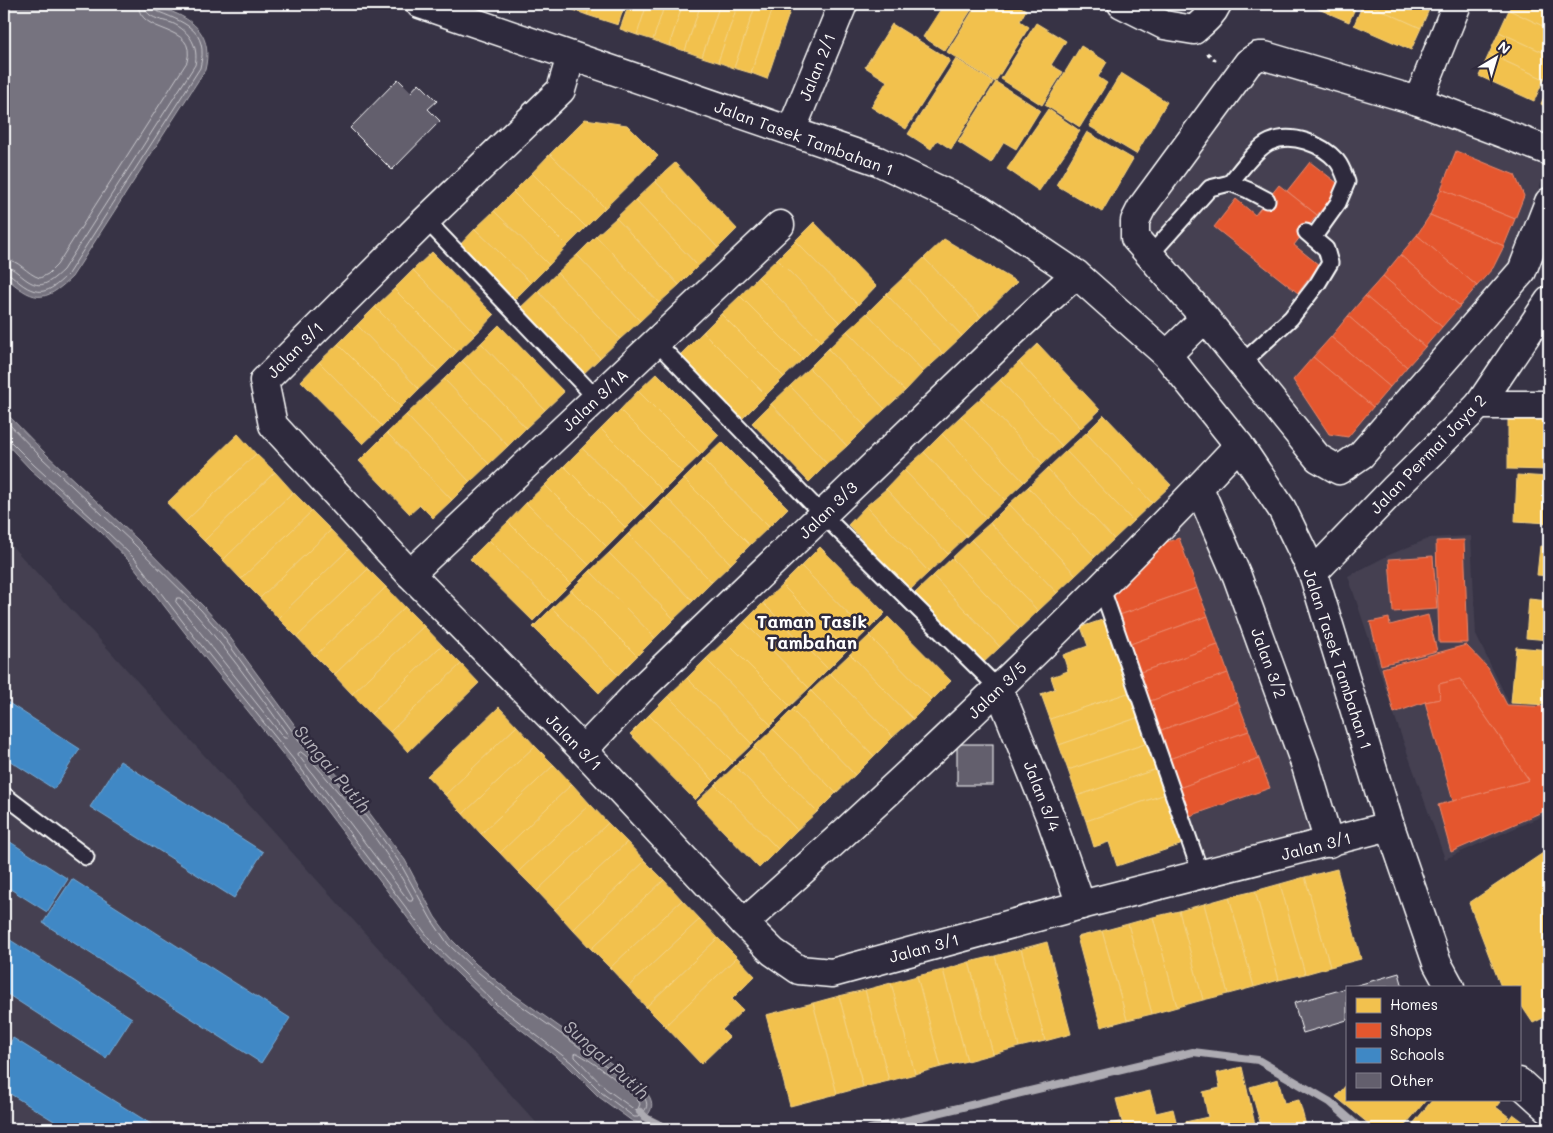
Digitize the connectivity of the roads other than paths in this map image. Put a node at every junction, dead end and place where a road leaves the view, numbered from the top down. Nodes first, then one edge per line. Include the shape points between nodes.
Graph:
1 (420, 4) edge
2 (843, 4) edge
3 (1122, 4) edge
4 (1217, 4) edge
5 (1456, 4) edge
6 (571, 56) junction
7 (1418, 101) junction
8 (791, 131) junction
9 (1549, 151) edge
10 (1230, 183) junction
11 (1267, 200) dead end
12 (1549, 202) edge
13 (426, 220) junction
14 (780, 225) dead end
15 (1150, 255) junction
16 (1076, 274) junction
17 (1549, 301) edge
18 (1205, 318) junction
19 (656, 342) junction
20 (1167, 355) junction
21 (1242, 363) junction
22 (596, 398) junction
23 (1479, 405) junction
24 (1549, 405) edge
25 (1239, 445) junction
26 (1200, 488) junction
27 (823, 515) junction
28 (1313, 573) junction
29 (410, 574) junction
30 (1101, 586) junction
31 (999, 689) junction
32 (583, 750) junction
33 (4, 795) edge
34 (1390, 826) junction
35 (1329, 843) junction
36 (86, 857) dead end
37 (1201, 874) junction
38 (1081, 905) junction
39 (744, 924) junction
40 (1449, 986) edge
41 (1520, 1083) edge
42 (1549, 1109) edge

1 - 6 street, Jalan Tasek Tambahan 1
2 - 8 street, Jalan 2/1
3 - 4 street via 1164,25 1194,30
5 - 7 street
6 - 8 street, Jalan Tasek Tambahan 1
6 - 13 street, Jalan 3/1 via 561,90
7 - 9 street
7 - 15 street via 1258,56 1248,63 1142,207 1135,221 1135,238
8 - 16 street, Jalan Tasek Tambahan 1 via 878,161 981,210
10 - 11 lane
10 - 15 lane via 1210,188
10 - 21 lane via 1270,142 1289,137 1314,144 1336,160 1347,182 1338,203 1309,235 1326,249 1330,263 1291,318
12 - 21 street via 1522,271 1362,455 1339,470 1318,458
13 - 22 lane
13 - 29 street, Jalan 3/1 via 264,381 273,425
14 - 19 street, Jalan 3/1A
15 - 18 street
16 - 20 street, Jalan Tasek Tambahan 1
16 - 27 street, Jalan 3/3
17 - 23 street, Jalan Permai Jaya 2
18 - 20 street
18 - 21 street
19 - 22 street, Jalan 3/1A
19 - 27 lane
20 - 25 street, Jalan Tasek Tambahan 1
22 - 29 street, Jalan 3/1A
23 - 24 street
23 - 28 street, Jalan Permai Jaya 2
25 - 26 street, Jalan 3/5
25 - 28 street, Jalan Tasek Tambahan 1 via 1282,509
26 - 30 street, Jalan 3/5
26 - 35 street, Jalan 3/2 via 1237,576 1306,766
27 - 31 lane
27 - 32 street, Jalan 3/3
28 - 34 street, Jalan Tasek Tambahan 1
29 - 32 street, Jalan 3/1
30 - 31 street, Jalan 3/5
30 - 37 lane
31 - 38 street, Jalan 3/4
31 - 39 street, Jalan 3/5
32 - 39 street, Jalan 3/1
33 - 36 lane
34 - 35 street, Jalan 3/1
34 - 40 street, Jalan Tasek Tambahan 1 via 1437,963
35 - 37 street, Jalan 3/1
37 - 38 street, Jalan 3/1
38 - 39 street, Jalan 3/1 via 832,973 799,970 773,952
41 - 42 street

